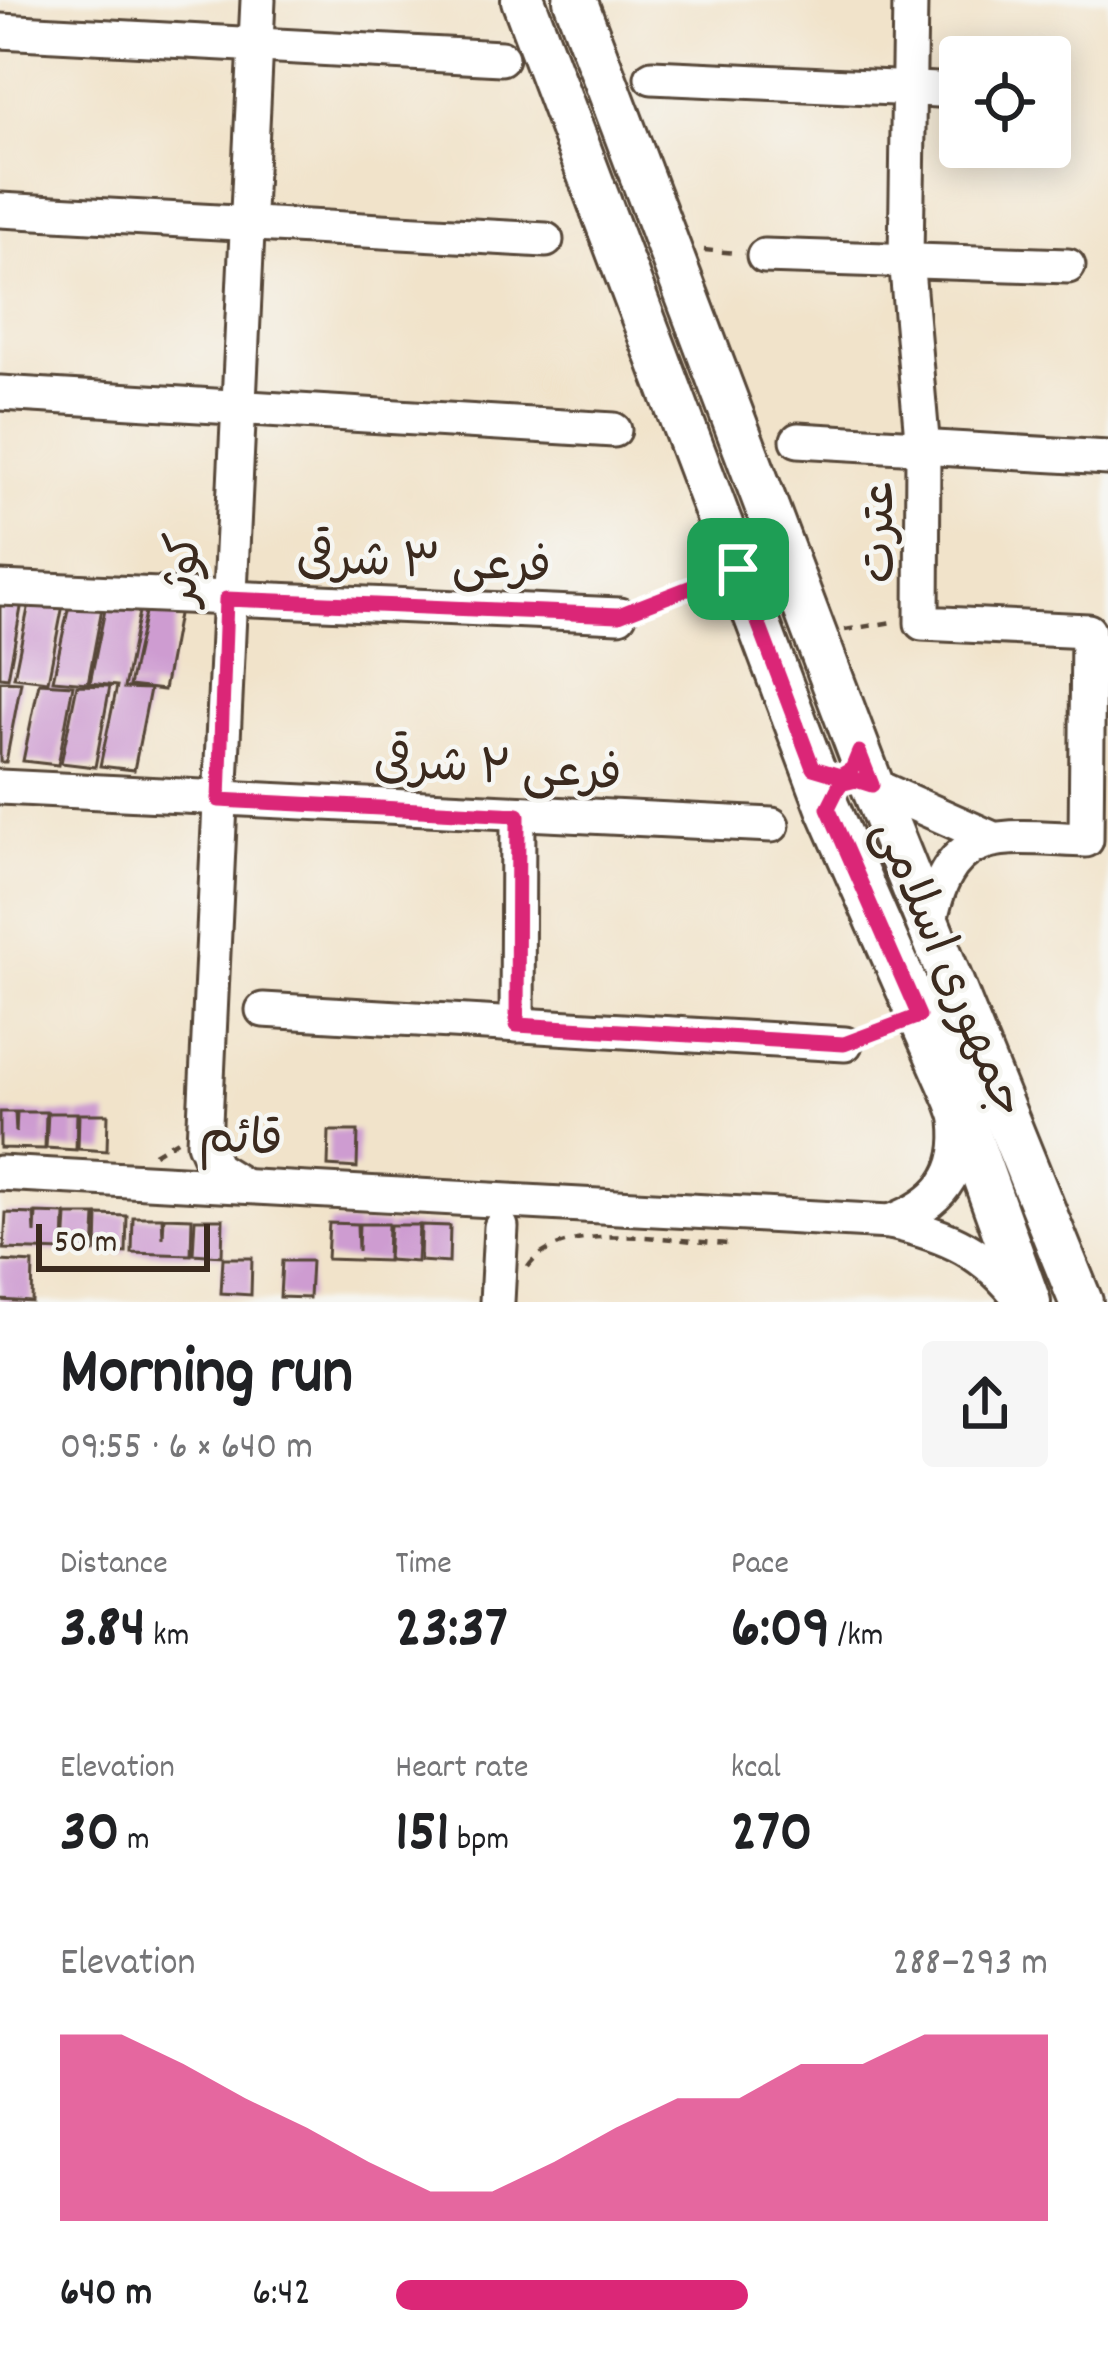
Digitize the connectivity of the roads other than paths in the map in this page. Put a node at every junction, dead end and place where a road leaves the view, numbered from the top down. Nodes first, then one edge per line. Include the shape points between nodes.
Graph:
1 (258, 0) edge
2 (523, 0) edge
3 (575, 0) edge
4 (910, 0) edge
5 (0, 31) edge
6 (255, 45) junction
7 (501, 58) dead end
8 (652, 76) dead end
9 (905, 87) junction
10 (939, 89) edge
11 (0, 210) edge
12 (247, 224) junction
13 (546, 240) dead end
14 (764, 256) road end
15 (906, 258) junction
16 (1067, 266) dead end
17 (0, 394) edge
18 (238, 406) junction
19 (614, 430) dead end
20 (797, 440) dead end
21 (923, 450) junction
22 (1108, 458) edge
23 (0, 588) edge
24 (226, 599) junction
25 (619, 615) road end
26 (1098, 631) edge
27 (813, 768) junction
28 (866, 768) junction
29 (0, 787) edge
30 (219, 800) junction
31 (828, 808) junction
32 (518, 815) junction
33 (772, 825) dead end
34 (988, 837) junction
35 (1097, 841) edge
36 (929, 927) junction
37 (263, 1010) dead end
38 (517, 1025) junction
39 (844, 1044) dead end
40 (956, 1099) junction
41 (204, 1143) junction
42 (0, 1173) edge
43 (156, 1179) junction
44 (239, 1183) junction
45 (478, 1197) junction
46 (533, 1199) junction
47 (890, 1222) junction
48 (501, 1227) junction
49 (497, 1302) edge
50 (1026, 1302) edge
51 (1082, 1302) edge

1 - 6 street, کوثر
2 - 27 main road, جمهوری اسلامی
3 - 28 main road, جمهوری اسلامی
4 - 9 street, عترت
5 - 6 street
6 - 7 street
6 - 12 street, کوثر
8 - 9 street
9 - 10 street
9 - 15 street, عترت
11 - 12 street
12 - 13 street
12 - 18 street, کوثر
14 - 15 street
15 - 16 street
15 - 21 street, عترت
17 - 18 street
18 - 19 street
18 - 24 street, کوثر
20 - 21 street
21 - 22 street
21 - 26 street, عترت via 922,622
23 - 24 street, فرعی ۳ شرقی
24 - 25 street, فرعی ۳ شرقی
24 - 30 street, کوثر
26 - 35 street, عترت
27 - 28 main road via 840,776
27 - 31 main road, جمهوری اسلامی
28 - 31 main road via 840,784
28 - 34 street
28 - 36 main road, جمهوری اسلامی
29 - 30 street, فرعی ۲ شرقی
30 - 32 street, فرعی ۲ شرقی
30 - 41 street, کوثر
31 - 40 main road, جمهوری اسلامی
32 - 33 street, فرعی ۲ شرقی
32 - 38 street
34 - 35 street, عترت
34 - 36 street via 936,885
36 - 51 main road, جمهوری اسلامی
37 - 38 street
38 - 39 street
40 - 47 street via 960,1138 948,1184 935,1200
40 - 50 main road, جمهوری اسلامی
41 - 43 street via 188,1166
41 - 44 street via 215,1168
42 - 43 street, قائم
43 - 44 street, قائم
44 - 45 street, قائم
45 - 46 street, قائم
45 - 48 street
46 - 47 street
46 - 48 street
47 - 50 street via 977,1251
48 - 49 street

